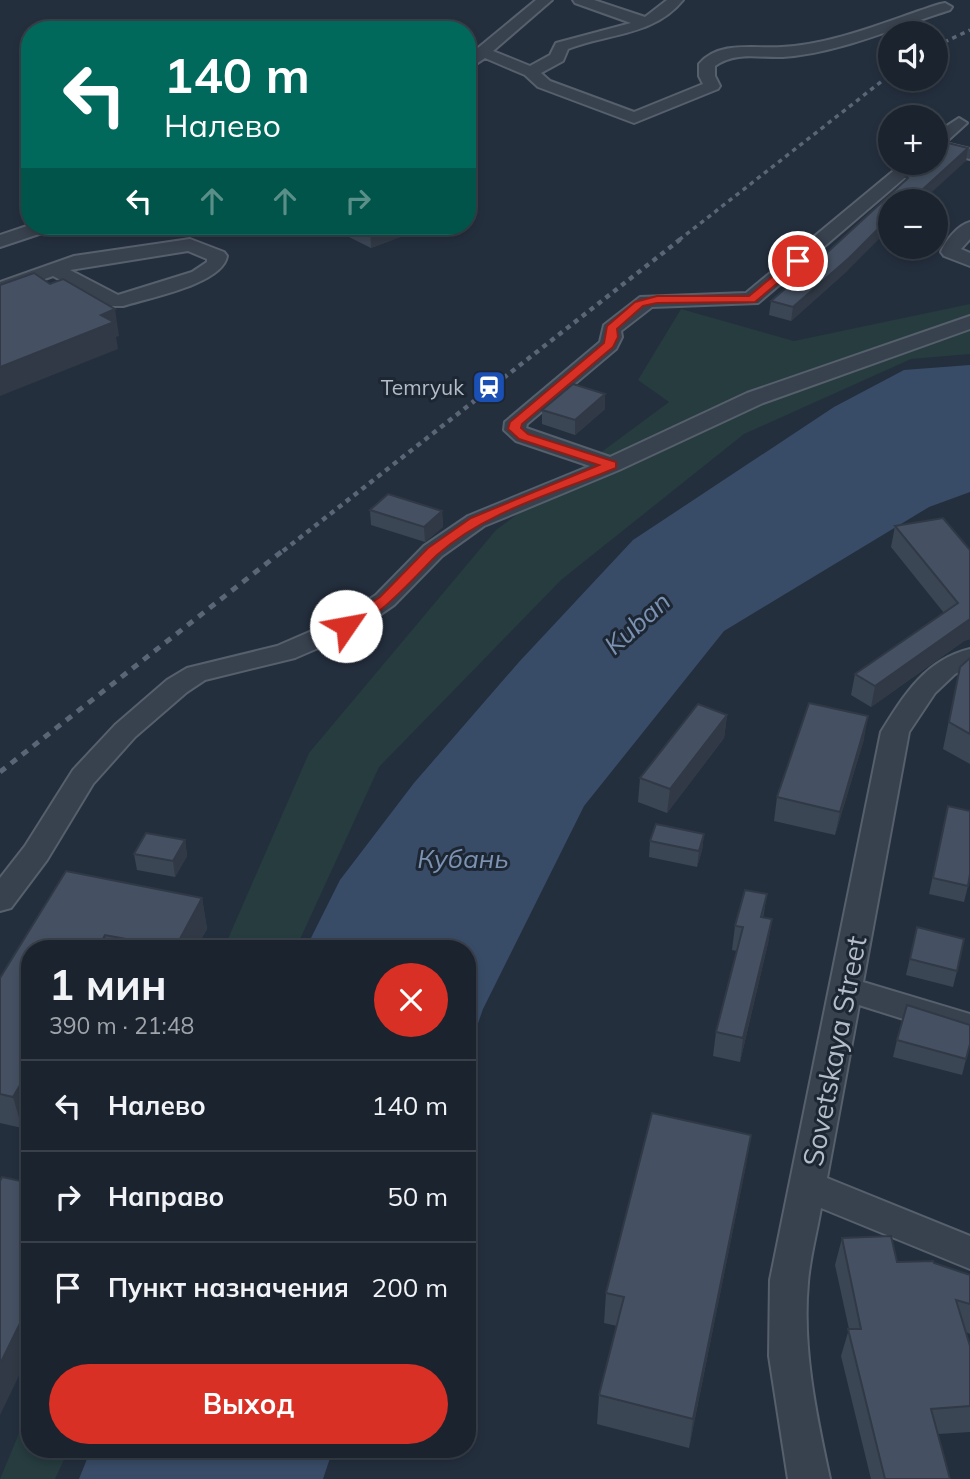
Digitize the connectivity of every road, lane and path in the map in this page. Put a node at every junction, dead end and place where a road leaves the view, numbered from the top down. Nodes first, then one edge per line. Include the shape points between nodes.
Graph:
1 (545, 0) edge
2 (580, 0) edge
3 (676, 0) edge
4 (945, 7) dead end
5 (651, 24) junction
6 (484, 52) junction
7 (476, 58) edge
8 (531, 72) junction
9 (959, 123) dead end
10 (948, 133) edge
11 (948, 148) edge
12 (970, 154) edge
13 (899, 175) edge
14 (970, 228) edge
15 (21, 234) edge
16 (0, 241) edge
17 (970, 260) edge
18 (53, 269) junction
19 (0, 289) edge
20 (970, 321) edge
21 (611, 465) junction
22 (970, 657) edge
23 (0, 901) edge
24 (846, 989) junction
25 (970, 1027) edge
26 (808, 1186) junction
27 (970, 1253) edge
28 (809, 1479) edge

1 - 6 street
2 - 5 street
3 - 5 street
4 - 8 street via 814,48 783,52 749,49 717,55 707,64 712,86 634,118 544,84
5 - 8 street via 578,38 561,46 557,58
6 - 7 street
6 - 8 street
9 - 10 street
11 - 12 street
13 - 21 street via 751,299 639,304 611,328 609,345 516,422 515,429 524,436
14 - 17 street via 951,252
15 - 16 street
18 - 18 street via 190,245 216,256 216,264 198,276 116,302
18 - 19 street
20 - 21 street via 755,398
21 - 23 street via 476,521 433,551 385,600 346,626 286,652 196,674 177,686 125,731 83,777
22 - 24 street, Sovetskaya Street via 959,659 919,692 895,732
24 - 25 street
24 - 26 street, Sovetskaya Street
26 - 27 street
26 - 28 street, Sovetskaya Street via 785,1325 790,1386

